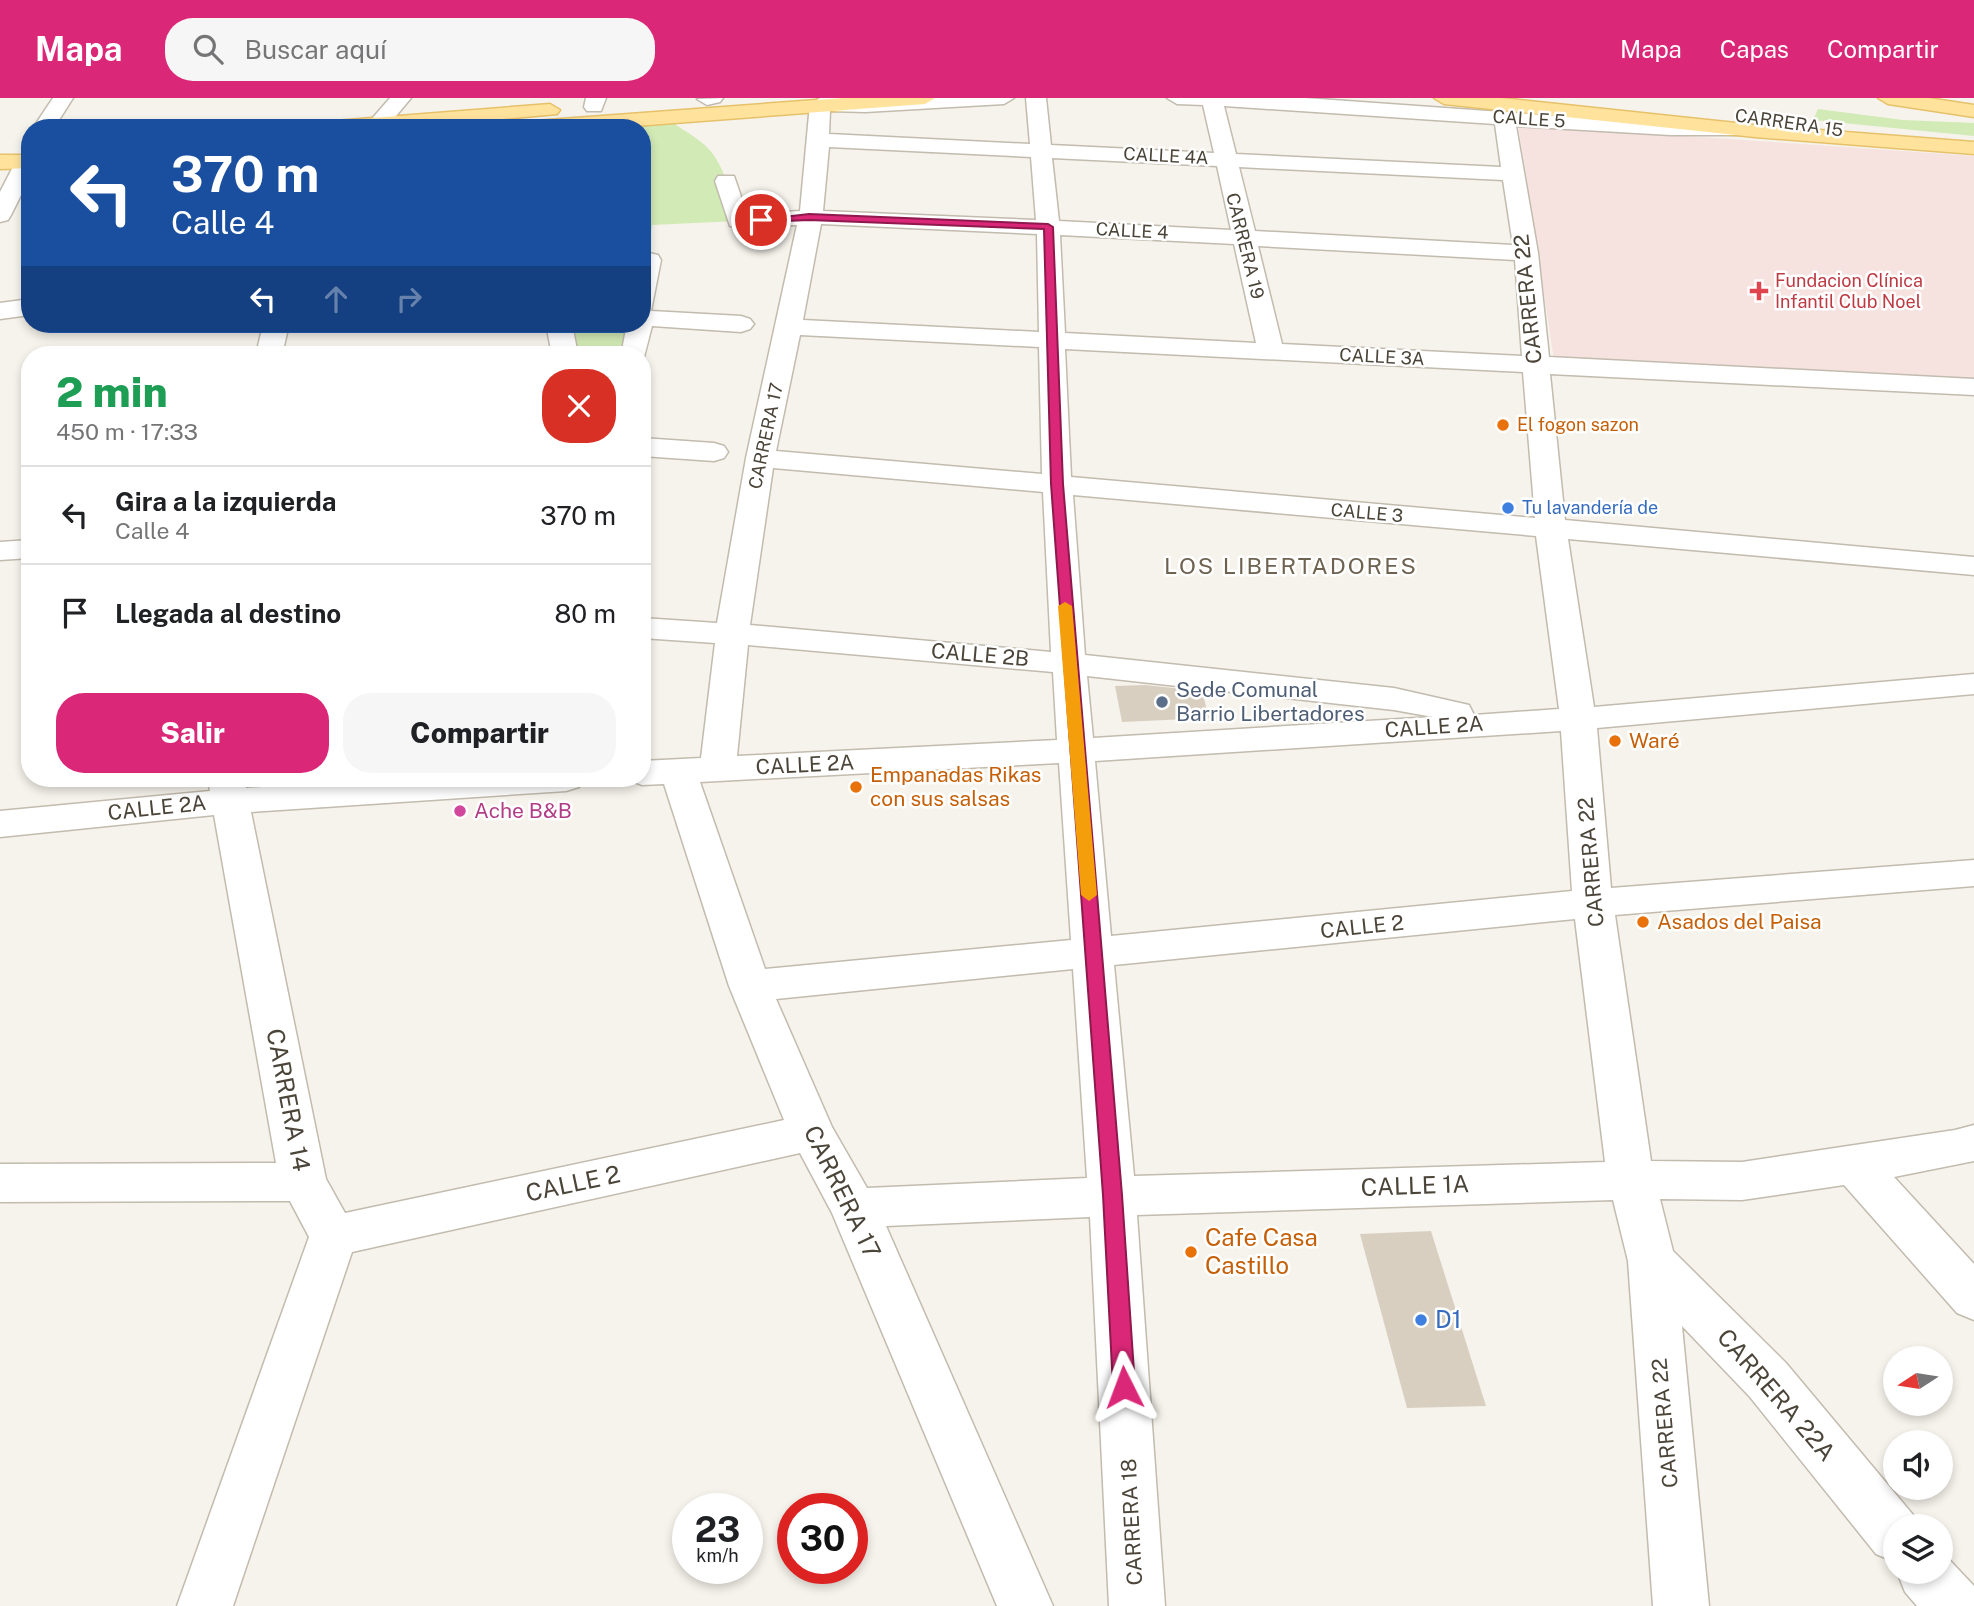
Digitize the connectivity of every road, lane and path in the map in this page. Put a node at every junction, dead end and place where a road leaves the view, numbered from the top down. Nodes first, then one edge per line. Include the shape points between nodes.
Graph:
1 (63, 98) edge
2 (401, 98) edge
3 (713, 98) edge
4 (719, 98) edge
5 (881, 98) edge
6 (925, 98) edge
7 (1004, 98) edge
8 (1036, 98) edge
9 (1177, 98) edge
10 (1444, 98) edge
11 (1600, 98) edge
12 (1888, 98) edge
13 (1933, 98) edge
14 (707, 99) edge
15 (1212, 99) edge
16 (595, 102) edge
17 (1974, 102) edge
18 (820, 104) junction
19 (1974, 111) edge
20 (1504, 117) junction
21 (49, 119) edge
22 (382, 119) edge
23 (434, 119) edge
24 (633, 119) edge
25 (1755, 131) junction
26 (820, 140) junction
27 (1936, 145) junction
28 (0, 146) edge
29 (1974, 148) edge
30 (1041, 149) junction
31 (21, 153) edge
32 (21, 158) edge
33 (1225, 159) junction
34 (0, 162) edge
35 (21, 172) edge
36 (1512, 174) junction
37 (726, 181) dead end
38 (0, 215) edge
39 (809, 217) junction
40 (1048, 227) junction
41 (1242, 238) junction
42 (1526, 253) junction
43 (21, 308) edge
44 (0, 311) edge
45 (651, 319) edge
46 (741, 324) dead end
47 (790, 327) junction
48 (1052, 341) junction
49 (1271, 351) junction
50 (1534, 366) junction
51 (1974, 387) edge
52 (651, 448) edge
53 (714, 452) dead end
54 (760, 458) junction
55 (1057, 484) junction
56 (1551, 530) junction
57 (21, 550) edge
58 (0, 551) edge
59 (1974, 566) edge
60 (651, 628) edge
61 (730, 632) junction
62 (1069, 664) junction
63 (1974, 684) edge
64 (1578, 719) junction
65 (1482, 723) junction
66 (1077, 751) junction
67 (680, 771) edge
68 (321, 787) edge
69 (229, 790) edge
70 (0, 824) edge
71 (1974, 873) edge
72 (1593, 903) junction
73 (1094, 953) junction
74 (750, 986) junction
75 (813, 1132) junction
76 (1974, 1143) edge
77 (1854, 1164) junction
78 (1632, 1180) junction
79 (303, 1182) junction
80 (6, 1194) edge
81 (1112, 1195) junction
82 (854, 1208) junction
83 (332, 1236) junction
84 (1652, 1261) junction
85 (1974, 1298) edge
86 (1883, 1520) edge
87 (1935, 1584) edge
88 (205, 1606) edge
89 (1025, 1606) edge
90 (1137, 1606) edge
91 (1681, 1606) edge
92 (1954, 1606) edge

1 - 21 street
2 - 22 street
3 - 14 street
4 - 14 main road
5 - 18 main road
6 - 18 main road
7 - 18 street
8 - 30 street, CARRERA 18
9 - 15 street, CALLE 5
10 - 25 main road, CALLE 5
11 - 27 main road, CARRERA 15
12 - 19 main road
13 - 17 main road
14 - 16 main road
15 - 20 street, CALLE 5
15 - 33 street, CARRERA 19
16 - 23 main road
18 - 24 main road
18 - 26 street, CARRERA 17
20 - 25 street, CALLE 5
20 - 36 street, CARRERA 22
25 - 27 main road, CALLE 5
26 - 30 street, CALLE 4A
26 - 39 street, CARRERA 17
27 - 29 main road, CALLE 5
28 - 31 main road
30 - 33 street, CALLE 4A
30 - 40 street, CARRERA 18
32 - 34 main road
33 - 36 street, CALLE 4A
33 - 41 street, CARRERA 19
35 - 38 street
36 - 42 street, CARRERA 22
37 - 39 street, CALLE 4 via 738,221
39 - 40 street, CALLE 4
39 - 47 street, CARRERA 17
40 - 41 street, CALLE 4
40 - 48 street, CARRERA 18
41 - 42 street, CALLE 4
41 - 49 street, CARRERA 19
42 - 50 street, CARRERA 22
43 - 44 street
45 - 46 street
47 - 48 street, CALLE 3A
47 - 54 street, CARRERA 17
48 - 49 street, CALLE 3A
48 - 55 street, CARRERA 18
49 - 50 street, CALLE 3A
50 - 51 street, CALLE 3A
50 - 56 street, CARRERA 22
52 - 53 street
54 - 55 street, CALLE 3
54 - 61 street, CARRERA 17
55 - 56 street, CALLE 3
55 - 62 street, CARRERA 18
56 - 59 street, CALLE 3
56 - 64 street, CARRERA 22
57 - 58 street
60 - 61 street, CALLE 2B
61 - 62 street, CALLE 2B
61 - 67 street, CARRERA 17
62 - 65 street, CALLE 2B via 1394,699 1443,708
62 - 66 street, CARRERA 18
63 - 64 street, CALLE 2A
64 - 65 street, CALLE 2A
64 - 72 street, CARRERA 22
65 - 66 street, CALLE 2A
66 - 67 street, CALLE 2A
66 - 73 street, CARRERA 18
67 - 74 street, CARRERA 17
68 - 69 street, CALLE 2A
69 - 70 street, CALLE 2A
69 - 79 street, CARRERA 14
71 - 72 street, CALLE 2
72 - 73 street, CALLE 2
72 - 78 street, CARRERA 22
73 - 74 street, CALLE 2
73 - 81 street, CARRERA 18
74 - 75 street, CARRERA 17
75 - 82 street, CARRERA 17
75 - 83 street, CALLE 2
76 - 77 street, CALLE 1A
77 - 78 street, CALLE 1A via 1742,1181
77 - 85 street
78 - 81 street, CALLE 1A
78 - 84 street, CARRERA 22
79 - 80 street
79 - 83 street, CARRERA 14
81 - 82 street, CALLE 1A
81 - 90 street, CARRERA 18
82 - 89 street, CARRERA 17
83 - 88 street
84 - 86 street, CARRERA 22A via 1768,1380
84 - 91 street, CARRERA 22
87 - 92 street

